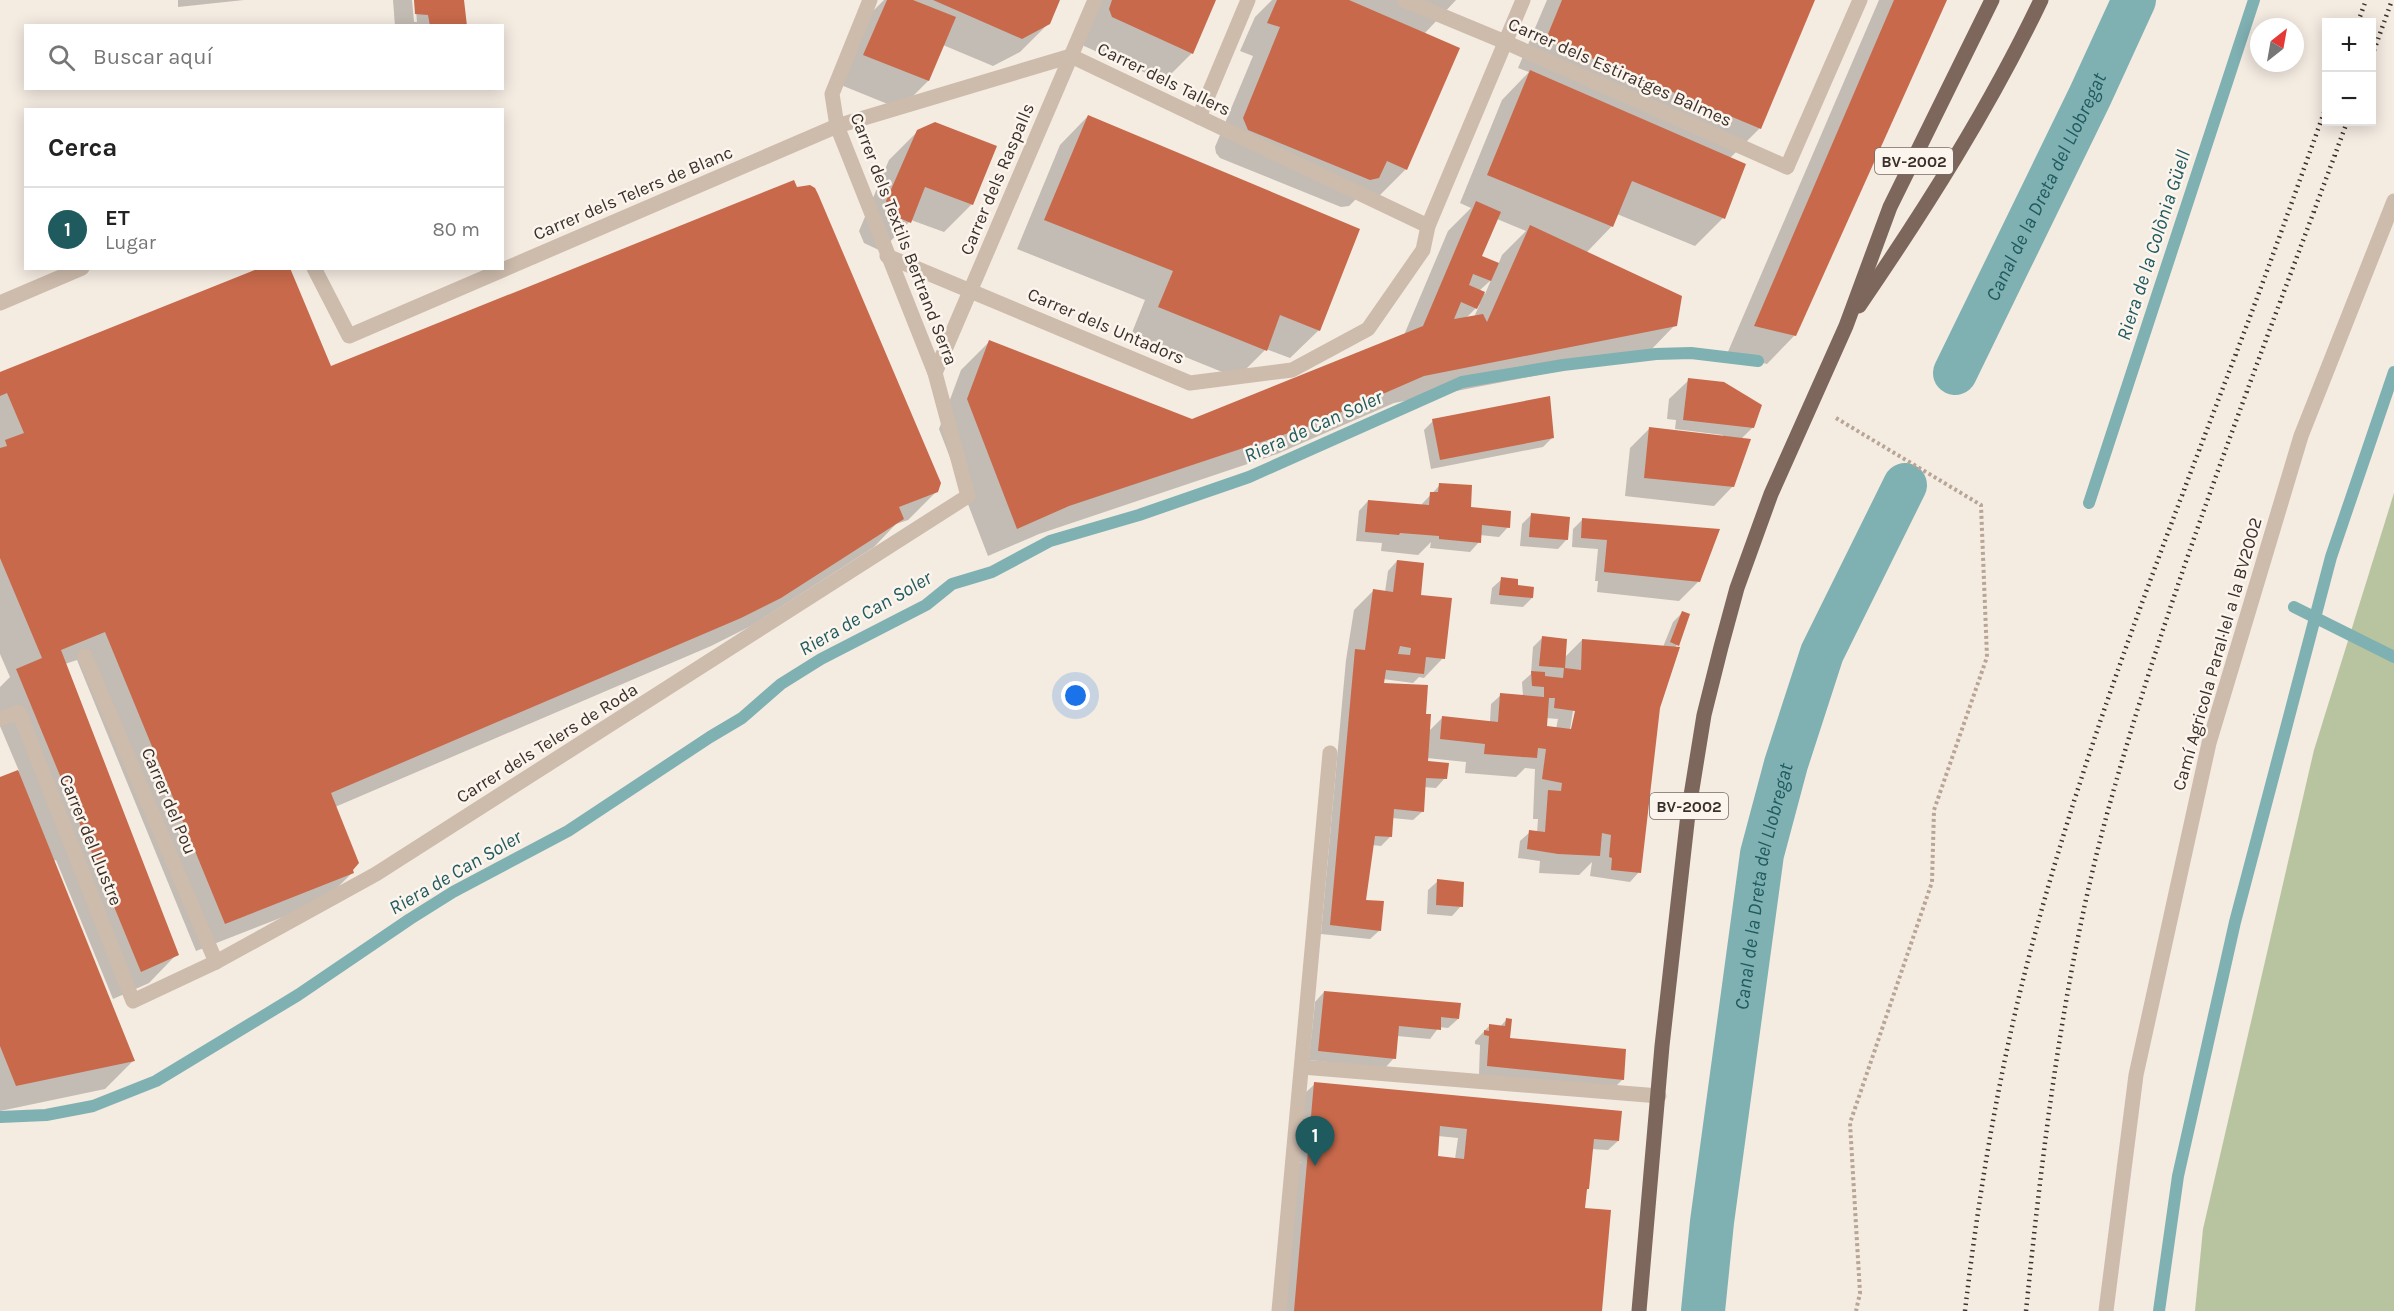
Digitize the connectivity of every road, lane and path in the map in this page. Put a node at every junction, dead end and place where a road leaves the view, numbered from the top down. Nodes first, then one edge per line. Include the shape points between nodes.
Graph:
1 (870, 0) edge
2 (1095, 0) edge
3 (1248, 0) edge
4 (1404, 0) edge
5 (1523, 0) edge
6 (1860, 0) edge
7 (1992, 0) edge
8 (2041, 0) edge
9 (1505, 42) junction
10 (1071, 56) junction
11 (1199, 117) junction
12 (837, 126) junction
13 (2394, 201) edge
14 (1428, 226) junction
15 (887, 256) junction
16 (504, 269) edge
17 (77, 270) edge
18 (315, 270) edge
19 (502, 270) edge
20 (970, 291) junction
21 (0, 303) edge
22 (1846, 326) junction
23 (935, 373) junction
24 (1812, 403) junction
25 (968, 496) joint
26 (85, 656) dead end
27 (0, 719) edge
28 (1330, 753) dead end
29 (216, 962) junction
30 (133, 1001) joint
31 (1302, 1067) junction
32 (1659, 1096) junction
33 (1279, 1311) edge
34 (1639, 1311) edge
35 (1856, 1311) edge
36 (2106, 1311) edge

1 - 12 street, Carrer dels Textils Bertrand Serra via 832,94
2 - 10 street, Carrer dels Raspalls
3 - 11 street
4 - 9 street, Carrer dels Estiratges Balmes
5 - 9 street, Carrer dels Untadors
6 - 9 street, Carrer dels Estiratges Balmes via 1787,167
7 - 22 main road, BV-2002 via 1890,207
8 - 22 main road, BV-2002 via 2011,63 1922,215
9 - 14 street, Carrer dels Untadors
10 - 11 street, Carrer dels Tallers
10 - 12 street, Carrer dels Tallers
10 - 20 street, Carrer dels Raspalls
11 - 14 street, Carrer dels Tallers
12 - 15 street, Carrer dels Textils Bertrand Serra
12 - 16 street, Carrer dels Telers de Blanc
13 - 36 street, Camí Agricola Paral·lel a la BV2002 via 2301,436 2209,743 2136,1075
14 - 20 street, Carrer dels Untadors via 1423,250 1368,329 1292,370 1190,383
15 - 20 street, Carrer dels Untadors
15 - 23 street, Carrer dels Textils Bertrand Serra
17 - 21 street
18 - 19 street, Carrer dels Telers de Blanc via 349,336
20 - 23 street, Carrer dels Raspalls
22 - 24 main road, BV-2002
23 - 25 street, Carrer dels Textils Bertrand Serra
24 - 32 main road, BV-2002 via 1771,494 1737,588 1704,716 1668,981
24 - 35 path via 1981,505 1987,657 1934,810 1932,882 1850,1123 1860,1293
25 - 29 street, Carrer dels Telers de Roda via 376,874
26 - 29 street, Carrer del Pou
27 - 30 street, Carrer del Llustre via 19,712
28 - 31 street
29 - 30 street, Carrer dels Telers de Roda
31 - 32 street
31 - 33 street
32 - 34 main road, BV-2002

